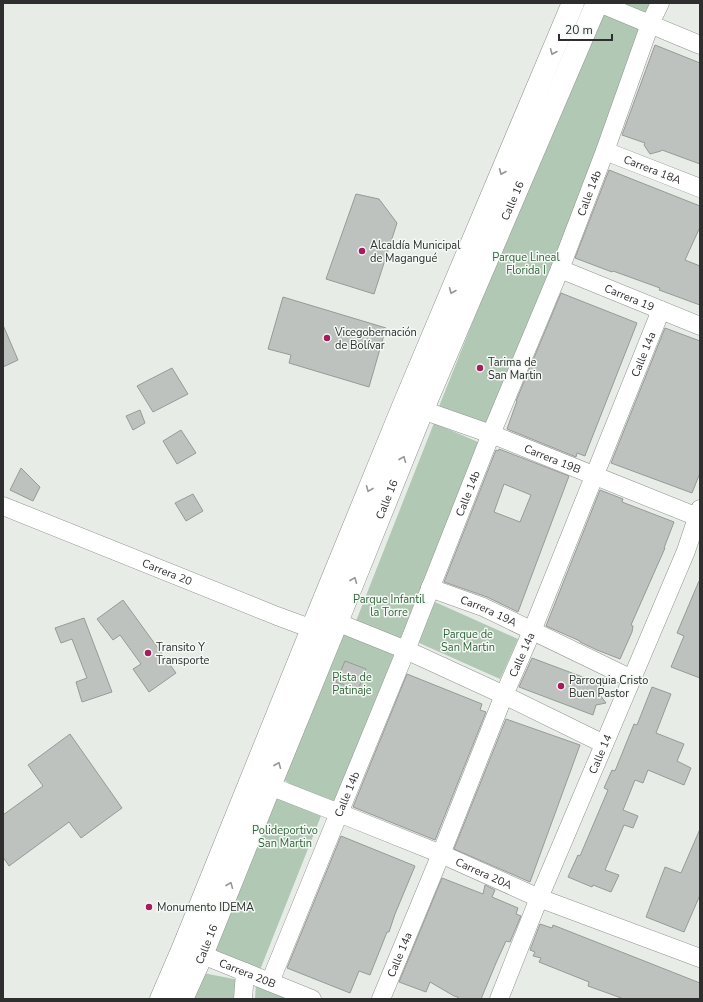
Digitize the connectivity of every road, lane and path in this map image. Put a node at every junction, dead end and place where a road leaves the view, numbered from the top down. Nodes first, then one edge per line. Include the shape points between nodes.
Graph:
1 (573, 3) edge
2 (598, 3) edge
3 (660, 3) edge
4 (650, 24) junction
5 (700, 45) edge
6 (605, 151) junction
7 (700, 188) edge
8 (560, 270) junction
9 (661, 310) junction
10 (700, 326) edge
11 (414, 406) junction
12 (491, 434) junction
13 (594, 476) junction
14 (3, 506) edge
15 (699, 515) edge
16 (430, 588) junction
17 (325, 625) junction
18 (532, 631) junction
19 (406, 650) junction
20 (632, 679) junction
21 (504, 695) junction
22 (604, 744) junction
23 (270, 786) junction
24 (339, 812) junction
25 (441, 854) junction
26 (539, 898) junction
27 (192, 951) junction
28 (700, 958) edge
29 (245, 972) junction
30 (270, 982) junction
31 (161, 999) edge
32 (182, 999) edge
33 (243, 999) edge
34 (312, 999) edge
35 (381, 999) edge
36 (499, 999) edge

1 -> 11 highway, Calle 16
2 - 4 street
2 - 11 highway, Calle 16
3 - 4 street, Calle 14b
4 - 5 street
4 - 6 street, Calle 14b
6 - 7 street, Carrera 18A
6 - 8 street, Calle 14b
8 - 9 street, Carrera 19
8 - 12 street, Calle 14b
9 - 10 street, Carrera 19
9 - 13 street, Calle 14a
11 - 12 street, Carrera 19B
11 - 17 highway, Calle 16
12 - 13 street, Carrera 19B
12 - 16 street, Calle 14b
13 - 15 street, Carrera 19B
13 - 18 street, Calle 14a
14 - 17 street, Carrera 20
15 - 20 street, Calle 14
16 - 18 street, Carrera 19A via 483,607
16 - 19 street, Calle 14b
17 - 19 street
23 -> 17 highway, Calle 16
17 - 27 highway, Calle 16
18 - 20 street, Carrera 19A
18 - 21 street, Calle 14a
19 - 21 street
19 - 24 street, Calle 14b
20 - 22 street, Calle 14
21 - 22 street
21 - 25 street, Calle 14a
22 - 26 street, Calle 14
23 - 24 street, Carrera 20A
27 -> 23 highway, Calle 16
24 - 25 street, Carrera 20A
24 - 30 street, Calle 14b
25 - 26 street, Carrera 20A
25 - 35 street, Calle 14a
26 - 28 street, Carrera 20A
26 - 36 street, Calle 14
27 - 29 street, Carrera 20B
27 - 31 highway, Calle 16
27 - 32 highway, Calle 16
29 - 30 street, Carrera 20B
29 - 33 street
30 - 34 street, Carrera 20B

